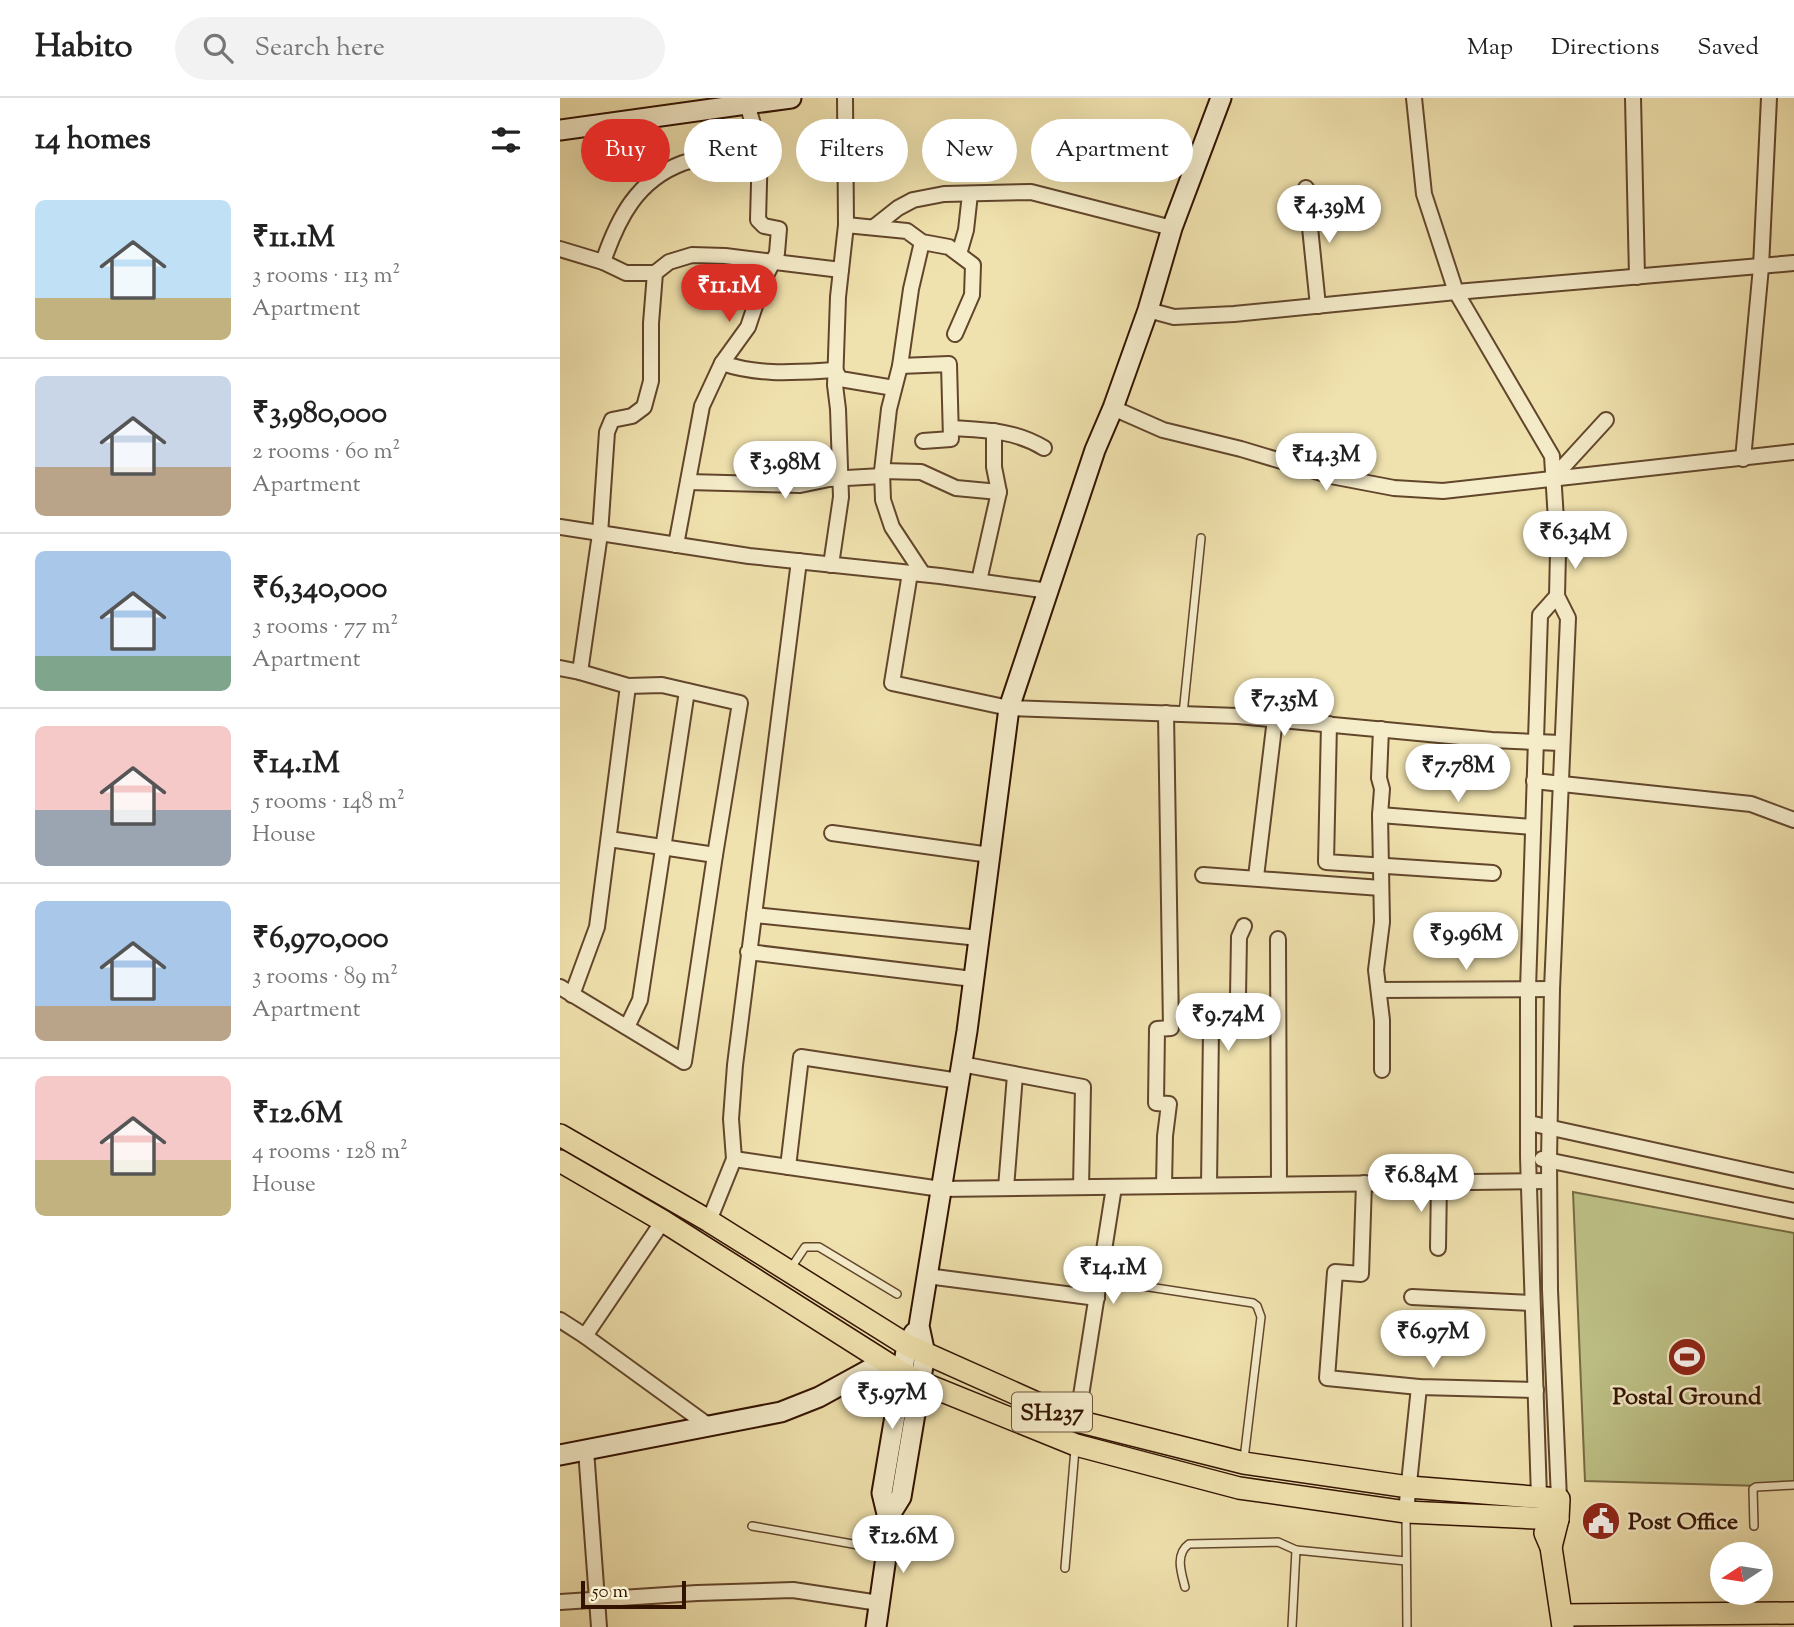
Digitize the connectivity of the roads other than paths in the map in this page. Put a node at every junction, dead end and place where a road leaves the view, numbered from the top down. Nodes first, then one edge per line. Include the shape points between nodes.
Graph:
1 (790, 98) edge
2 (845, 98) edge
3 (1222, 98) edge
4 (1414, 98) edge
5 (1633, 98) edge
6 (1769, 98) edge
7 (747, 104) junction
8 (752, 119) edge
9 (560, 130) edge
10 (684, 163) edge
11 (759, 182) edge
12 (1306, 188) dead end
13 (970, 194) junction
14 (846, 225) junction
15 (874, 227) junction
16 (1172, 228) junction
17 (922, 242) junction
18 (560, 250) edge
19 (960, 254) junction
20 (603, 262) junction
21 (1794, 262) edge
22 (772, 263) junction
23 (1761, 267) junction
24 (841, 270) junction
25 (655, 273) junction
26 (1637, 277) junction
27 (1456, 292) junction
28 (1318, 306) junction
29 (1148, 310) junction
30 (956, 334) dead end
31 (722, 363) junction
32 (900, 366) junction
33 (835, 370) junction
34 (894, 388) junction
35 (1113, 408) junction
36 (1606, 420) dead end
37 (951, 428) junction
38 (994, 431) junction
39 (923, 441) dead end
40 (1044, 448) dead end
41 (1794, 453) edge
42 (1743, 459) junction
43 (882, 474) junction
44 (839, 479) junction
45 (1552, 480) junction
46 (688, 482) junction
47 (999, 492) junction
48 (560, 527) edge
49 (600, 534) junction
50 (1202, 538) dead end
51 (676, 545) junction
52 (799, 561) junction
53 (831, 565) junction
54 (916, 573) junction
55 (979, 581) junction
56 (1049, 591) junction
57 (1557, 592) junction
58 (560, 668) edge
59 (580, 671) junction
60 (628, 686) junction
61 (687, 691) junction
62 (1009, 709) junction
63 (1166, 713) junction
64 (1183, 714) junction
65 (1275, 719) junction
66 (1329, 724) junction
67 (1381, 729) junction
68 (1535, 742) junction
69 (1561, 743) junction
70 (1534, 781) junction
71 (1559, 782) junction
72 (1380, 815) junction
73 (1794, 820) edge
74 (1533, 827) junction
75 (832, 833) dead end
76 (609, 839) junction
77 (662, 847) junction
78 (715, 855) junction
79 (990, 855) junction
80 (1381, 866) junction
81 (1493, 873) dead end
82 (1203, 875) dead end
83 (1256, 877) junction
84 (1381, 888) junction
85 (754, 915) junction
86 (1244, 926) dead end
87 (979, 939) junction
88 (1278, 939) dead end
89 (748, 952) junction
90 (973, 979) junction
91 (1528, 989) junction
92 (1552, 989) junction
93 (1379, 990) junction
94 (566, 991) edge
95 (627, 1027) junction
96 (1382, 1070) dead end
97 (960, 1072) junction
98 (1016, 1074) junction
99 (1529, 1124) junction
100 (1550, 1127) junction
101 (560, 1135) edge
102 (1528, 1157) junction
103 (734, 1159) junction
104 (1549, 1160) junction
105 (560, 1161) edge
106 (788, 1167) junction
107 (1528, 1181) junction
108 (1549, 1181) junction
109 (1794, 1181) edge
110 (1439, 1182) junction
111 (1364, 1183) junction
112 (1279, 1184) junction
113 (1209, 1185) junction
114 (1114, 1186) junction
115 (1164, 1186) junction
116 (1081, 1187) junction
117 (1006, 1188) junction
118 (941, 1189) junction
119 (1794, 1211) edge
120 (663, 1221) junction
121 (709, 1221) junction
122 (1437, 1248) dead end
123 (789, 1271) junction
124 (927, 1276) junction
125 (1136, 1286) dead end
126 (897, 1294) dead end
127 (1412, 1297) dead end
128 (1097, 1298) junction
129 (1531, 1303) junction
130 (560, 1320) edge
131 (585, 1335) junction
132 (916, 1349) junction
133 (902, 1372) junction
134 (1419, 1387) junction
135 (1536, 1390) junction
136 (1077, 1421) junction
137 (709, 1426) junction
138 (1076, 1445) junction
139 (586, 1450) junction
140 (560, 1455) edge
141 (1244, 1463) junction
142 (1794, 1485) edge
143 (1409, 1487) junction
144 (1549, 1508) junction
145 (1406, 1512) junction
146 (752, 1526) dead end
147 (1754, 1526) dead end
148 (887, 1550) junction
149 (1296, 1550) junction
150 (1406, 1561) junction
151 (1065, 1568) dead end
152 (1185, 1587) dead end
153 (597, 1599) junction
154 (560, 1602) edge
155 (879, 1603) junction
156 (1794, 1613) edge
157 (1562, 1621) edge
158 (599, 1627) edge
159 (876, 1627) edge
160 (1292, 1627) edge
161 (1407, 1627) edge

1 - 7 main road
2 - 14 street
3 - 16 main road
4 - 27 street via 1424,194
5 - 26 street
6 - 23 street
7 - 8 street
7 - 9 main road
10 - 20 street via 638,191
11 - 22 street via 758,220 779,229
12 - 28 street
13 - 15 street via 913,200
13 - 16 street via 1031,192
13 - 19 street
14 - 15 street
14 - 24 street
15 - 17 street via 907,231
16 - 29 main road
17 - 19 street
17 - 32 street
18 - 20 street
19 - 30 street via 973,265 974,280
20 - 25 street via 626,273
21 - 23 street
22 - 24 street
22 - 25 street via 692,255 669,262
22 - 31 street via 748,327
23 - 26 street
23 - 42 street
24 - 33 street
25 - 49 street via 651,381 644,407 632,416 612,419 607,432
26 - 27 street
27 - 28 street
27 - 45 street via 1552,456
28 - 29 street via 1174,317
29 - 35 main road
31 - 33 street via 765,372
31 - 46 street via 702,406
32 - 34 street
32 - 37 street via 949,364
33 - 34 street via 840,379
33 - 44 street
34 - 43 street
35 - 45 street via 1163,430 1331,476 1394,488 1443,491
35 - 56 main road
36 - 45 street
37 - 38 street
37 - 39 street via 951,439
38 - 40 street
38 - 47 street
41 - 42 street
42 - 45 street
43 - 44 street
43 - 47 street via 921,472 956,488
43 - 54 street via 883,500 892,527
44 - 46 street via 800,485
44 - 53 street via 841,497
45 - 57 street
46 - 51 street
47 - 55 street
48 - 49 street
49 - 51 street
49 - 59 street
50 - 64 lane
51 - 52 street
52 - 53 street
52 - 85 street
53 - 54 street
54 - 55 street
54 - 62 street via 892,683
55 - 56 street
56 - 62 main road
57 - 68 street via 1540,615
57 - 69 street via 1568,618
58 - 59 street
59 - 60 street
60 - 61 street via 662,685
60 - 76 street
61 - 77 street
61 - 78 street via 740,703
62 - 63 street
62 - 79 main road
63 - 64 street
63 - 115 street via 1171,1028 1157,1029 1156,1104 1169,1104
64 - 65 street
65 - 66 street
65 - 83 street
66 - 67 street
66 - 80 street via 1326,862
67 - 68 street
67 - 72 street
68 - 69 street
68 - 70 street
69 - 71 street
70 - 71 street
70 - 74 street
71 - 73 street via 1751,804
71 - 92 street
72 - 74 street
72 - 80 street
74 - 91 street
75 - 79 street
76 - 77 street
76 - 94 street via 597,927
77 - 78 street
77 - 95 street via 640,1000
78 - 95 street via 684,1062
79 - 87 main road
80 - 81 street
80 - 84 street
82 - 83 street
83 - 84 street
84 - 93 street
85 - 87 street
85 - 89 street
86 - 113 street via 1239,937 1238,997 1230,1021 1211,1030
87 - 90 main road
88 - 112 street
89 - 90 street
89 - 103 street via 731,1119
90 - 97 main road
91 - 92 street
91 - 93 street
91 - 99 street
92 - 100 street
93 - 96 street
94 - 95 street
97 - 98 street
97 - 106 street via 801,1056
97 - 118 main road
98 - 116 street via 1083,1087
98 - 117 street
99 - 100 street
99 - 102 street
100 - 104 street
100 - 109 street
101 - 121 main road, SH237
102 - 104 street
102 - 107 street
103 - 106 street
103 - 121 street
104 - 108 street
104 - 119 street
105 - 120 main road, SH237
106 - 118 street
107 - 108 street
107 - 110 street
107 - 129 street
108 - 144 street
110 - 111 street
110 - 122 street
111 - 112 street
111 - 134 street via 1362,1274 1335,1272 1327,1378
112 - 113 street
113 - 115 street
114 - 115 street
114 - 116 street
114 - 128 street
116 - 117 street
117 - 118 street
118 - 124 main road
120 - 131 street
120 - 133 main road, SH237
121 - 123 main road, SH237
123 - 126 lane via 806,1247 819,1247
123 - 132 main road, SH237
124 - 128 street
124 - 132 main road
125 - 141 lane via 1257,1306 1261,1317
127 - 129 street
128 - 136 street
129 - 135 street
130 - 131 street
131 - 137 street
132 - 133 main road
132 - 136 main road, SH237
133 - 137 main road via 781,1412
133 - 138 main road, SH237
133 - 148 main road via 901,1497 888,1518
134 - 135 street
134 - 143 street
135 - 144 street
136 - 141 main road, SH237
137 - 139 main road
138 - 145 main road, SH237 via 1239,1488
138 - 151 lane
139 - 140 main road
139 - 153 street
141 - 143 main road, SH237
142 - 147 lane via 1753,1489
143 - 144 main road, SH237
143 - 145 street
144 - 145 main road, SH237
144 - 157 main road
145 - 150 lane
146 - 148 lane
148 - 155 main road
149 - 150 lane
149 - 152 lane via 1278,1542 1189,1544 1180,1560
149 - 160 lane
150 - 161 lane
153 - 154 street
153 - 155 street via 793,1590
153 - 158 street
155 - 159 main road
156 - 157 main road

